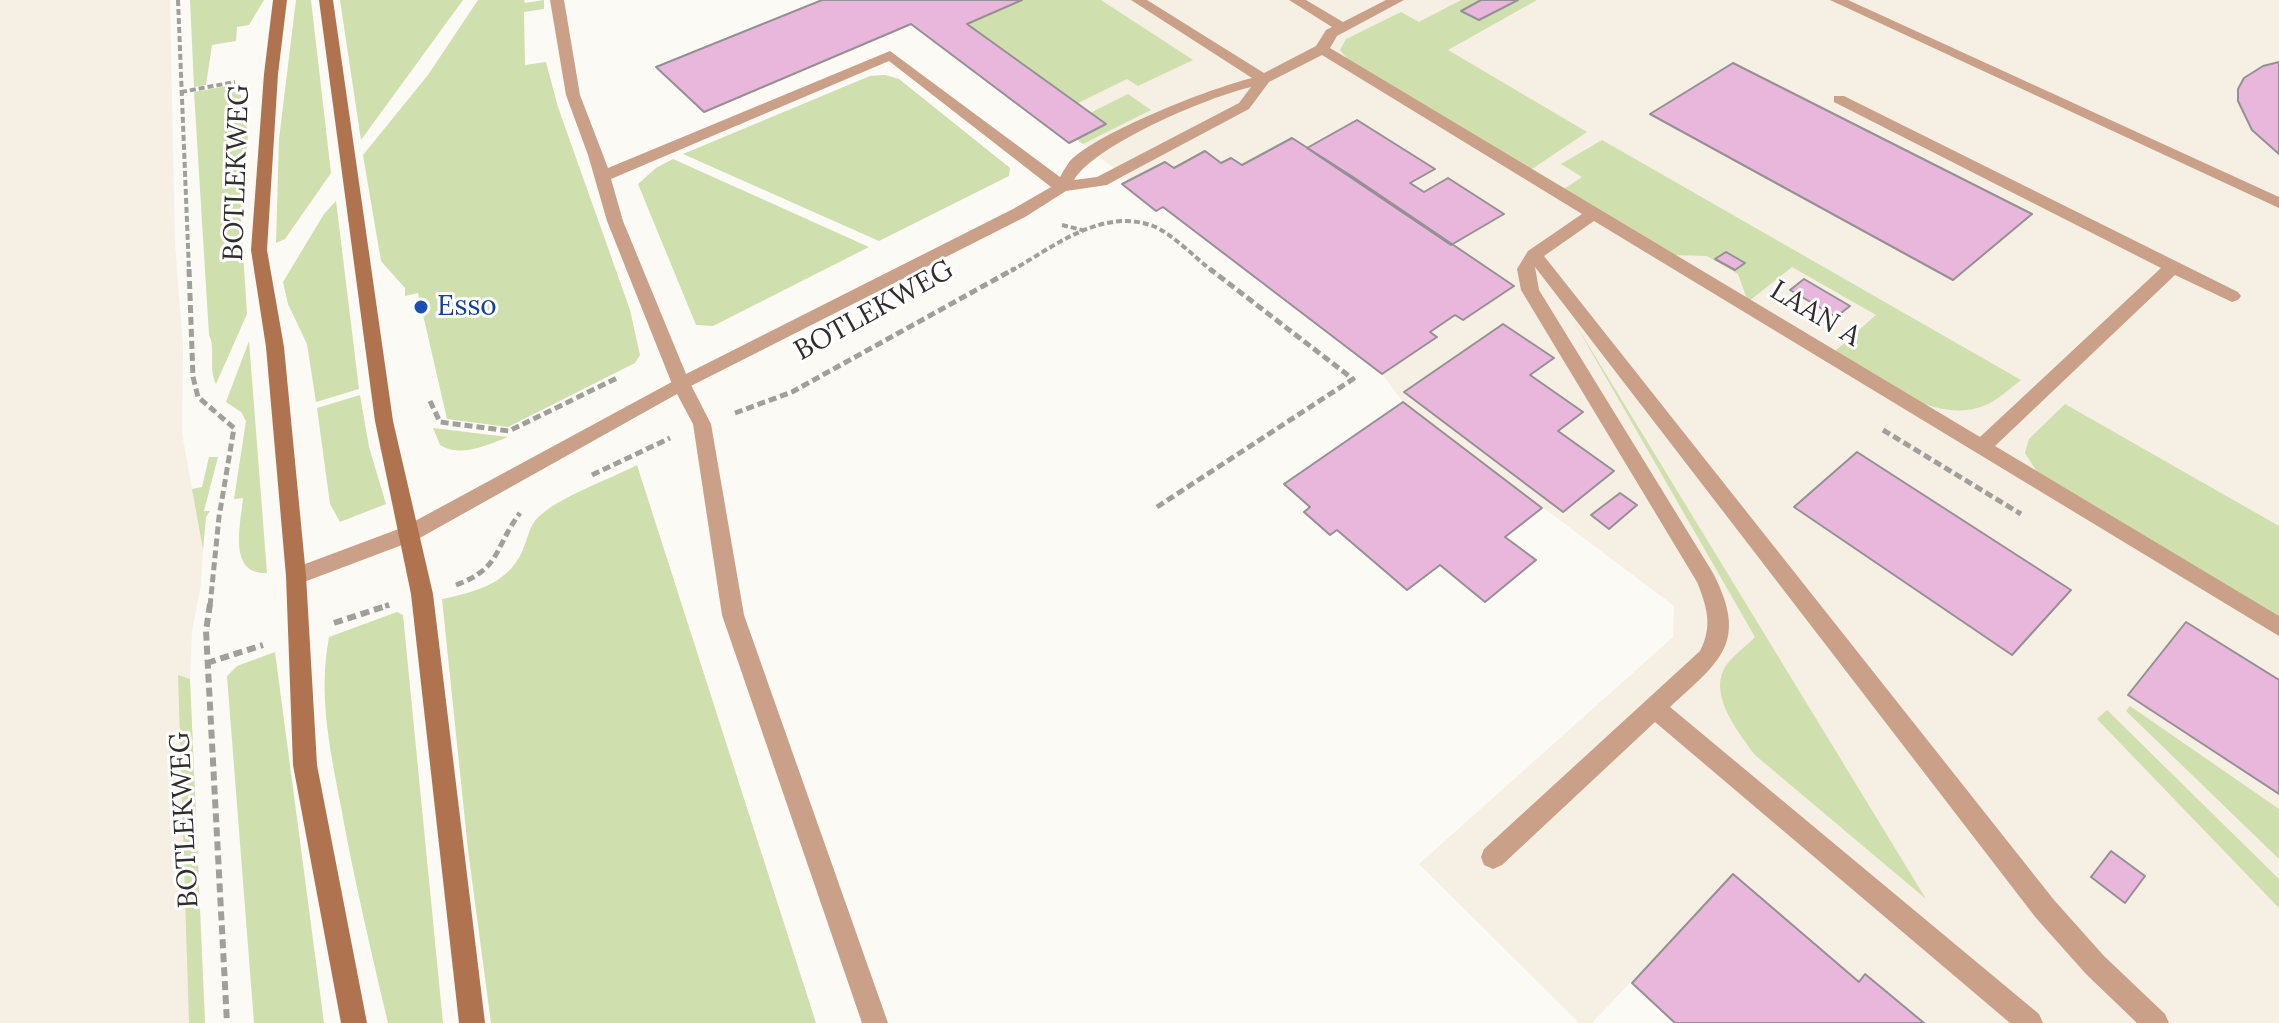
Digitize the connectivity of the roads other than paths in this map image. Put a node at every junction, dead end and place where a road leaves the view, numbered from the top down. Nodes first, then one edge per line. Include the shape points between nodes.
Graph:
1 (280, 0) edge
2 (326, 0) edge
3 (557, 0) edge
4 (1138, 0) edge
5 (1296, 0) edge
6 (1397, 0) edge
7 (1837, 0) edge
8 (1342, 27) junction
9 (1322, 49) junction
10 (1264, 79) junction
11 (1839, 99) dead end
12 (603, 176) junction
13 (1062, 187) junction
14 (2279, 203) edge
15 (1594, 213) junction
16 (1534, 255) junction
17 (2173, 267) junction
18 (2232, 296) dead end
19 (681, 384) junction
20 (1981, 447) junction
21 (411, 533) junction
22 (296, 576) junction
23 (2279, 627) edge
24 (1655, 708) junction
25 (1493, 857) dead end
26 (354, 1023) edge
27 (472, 1023) edge
28 (875, 1023) edge
29 (2030, 1023) edge
30 (2156, 1023) edge

1 - 22 main road, BOTLEKWEG via 259,250 275,347
2 - 21 main road via 370,335
3 - 12 street via 573,95
4 - 10 street
5 - 8 street
6 - 8 street
7 - 14 street
8 - 9 street via 1331,33
9 - 10 street
9 - 15 street, LAAN A
10 - 13 street via 1244,106 1101,181
10 - 13 street via 1220,90 1114,139 1076,164
11 - 17 street
12 - 13 street via 890,55
12 - 19 street via 615,221
13 - 19 street
15 - 16 street
15 - 20 street, LAAN A
16 - 24 street via 1525,269 1530,290 1706,579 1720,611 1721,634 1708,658
16 - 30 street via 2045,909
17 - 18 street
17 - 20 street
19 - 21 street
19 - 28 street via 702,424 733,615
20 - 23 street, LAAN A
21 - 22 street
21 - 27 main road
22 - 26 main road, BOTLEKWEG via 305,765
24 - 25 street
24 - 29 street

